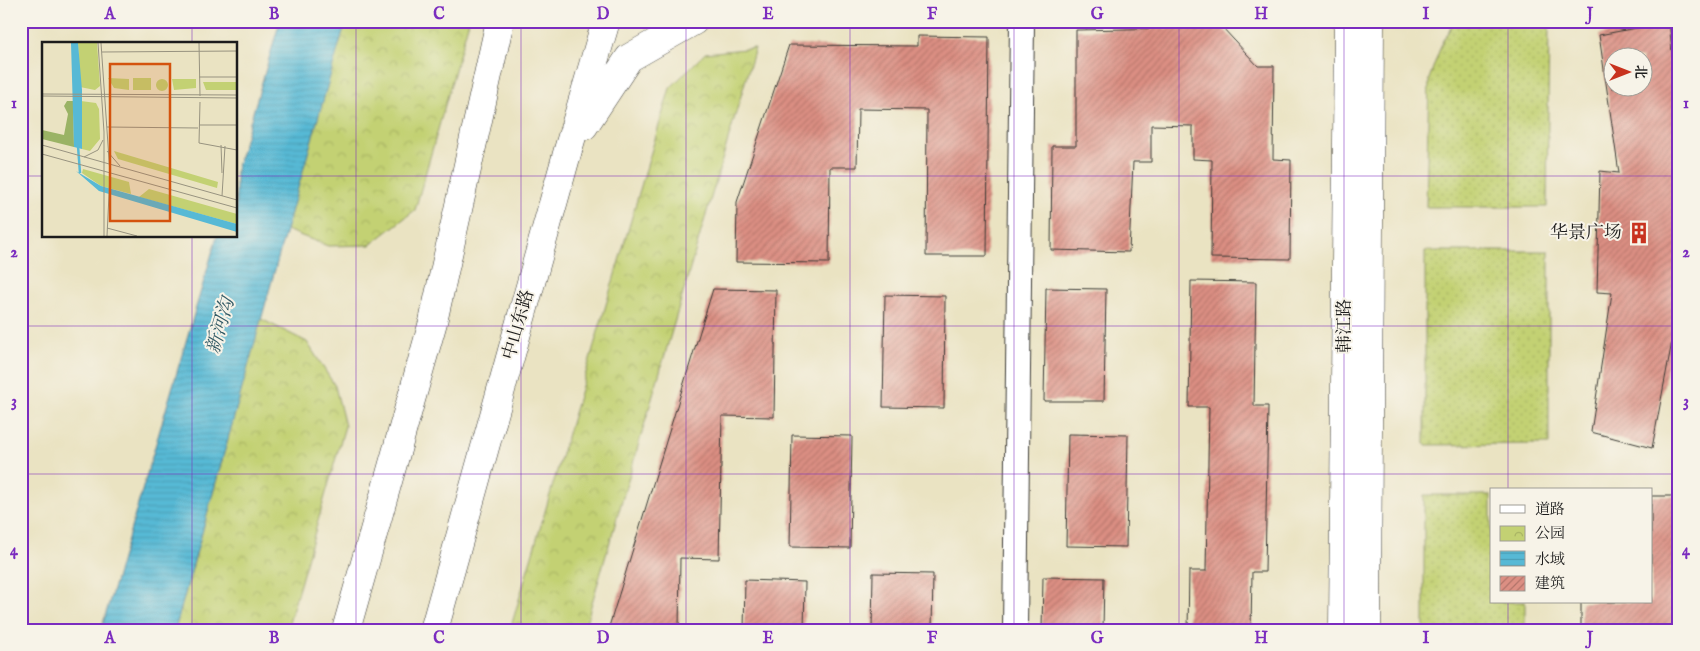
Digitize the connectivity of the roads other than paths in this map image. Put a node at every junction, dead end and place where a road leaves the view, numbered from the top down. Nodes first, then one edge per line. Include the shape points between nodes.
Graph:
1 (500, 21) edge
2 (606, 21) edge
3 (694, 21) edge
4 (1022, 21) edge
5 (1348, 21) edge
6 (1370, 21) edge
7 (568, 150) junction
8 (346, 630) edge
9 (434, 630) edge
10 (1015, 630) edge
11 (1343, 630) edge
12 (1367, 630) edge

1 - 8 main road via 433,322
2 - 7 main road, 中山东路
3 - 7 main road via 629,58
4 - 10 street
5 - 11 main road, 韩江路
6 - 12 main road, 韩江路
7 - 9 main road, 中山东路

